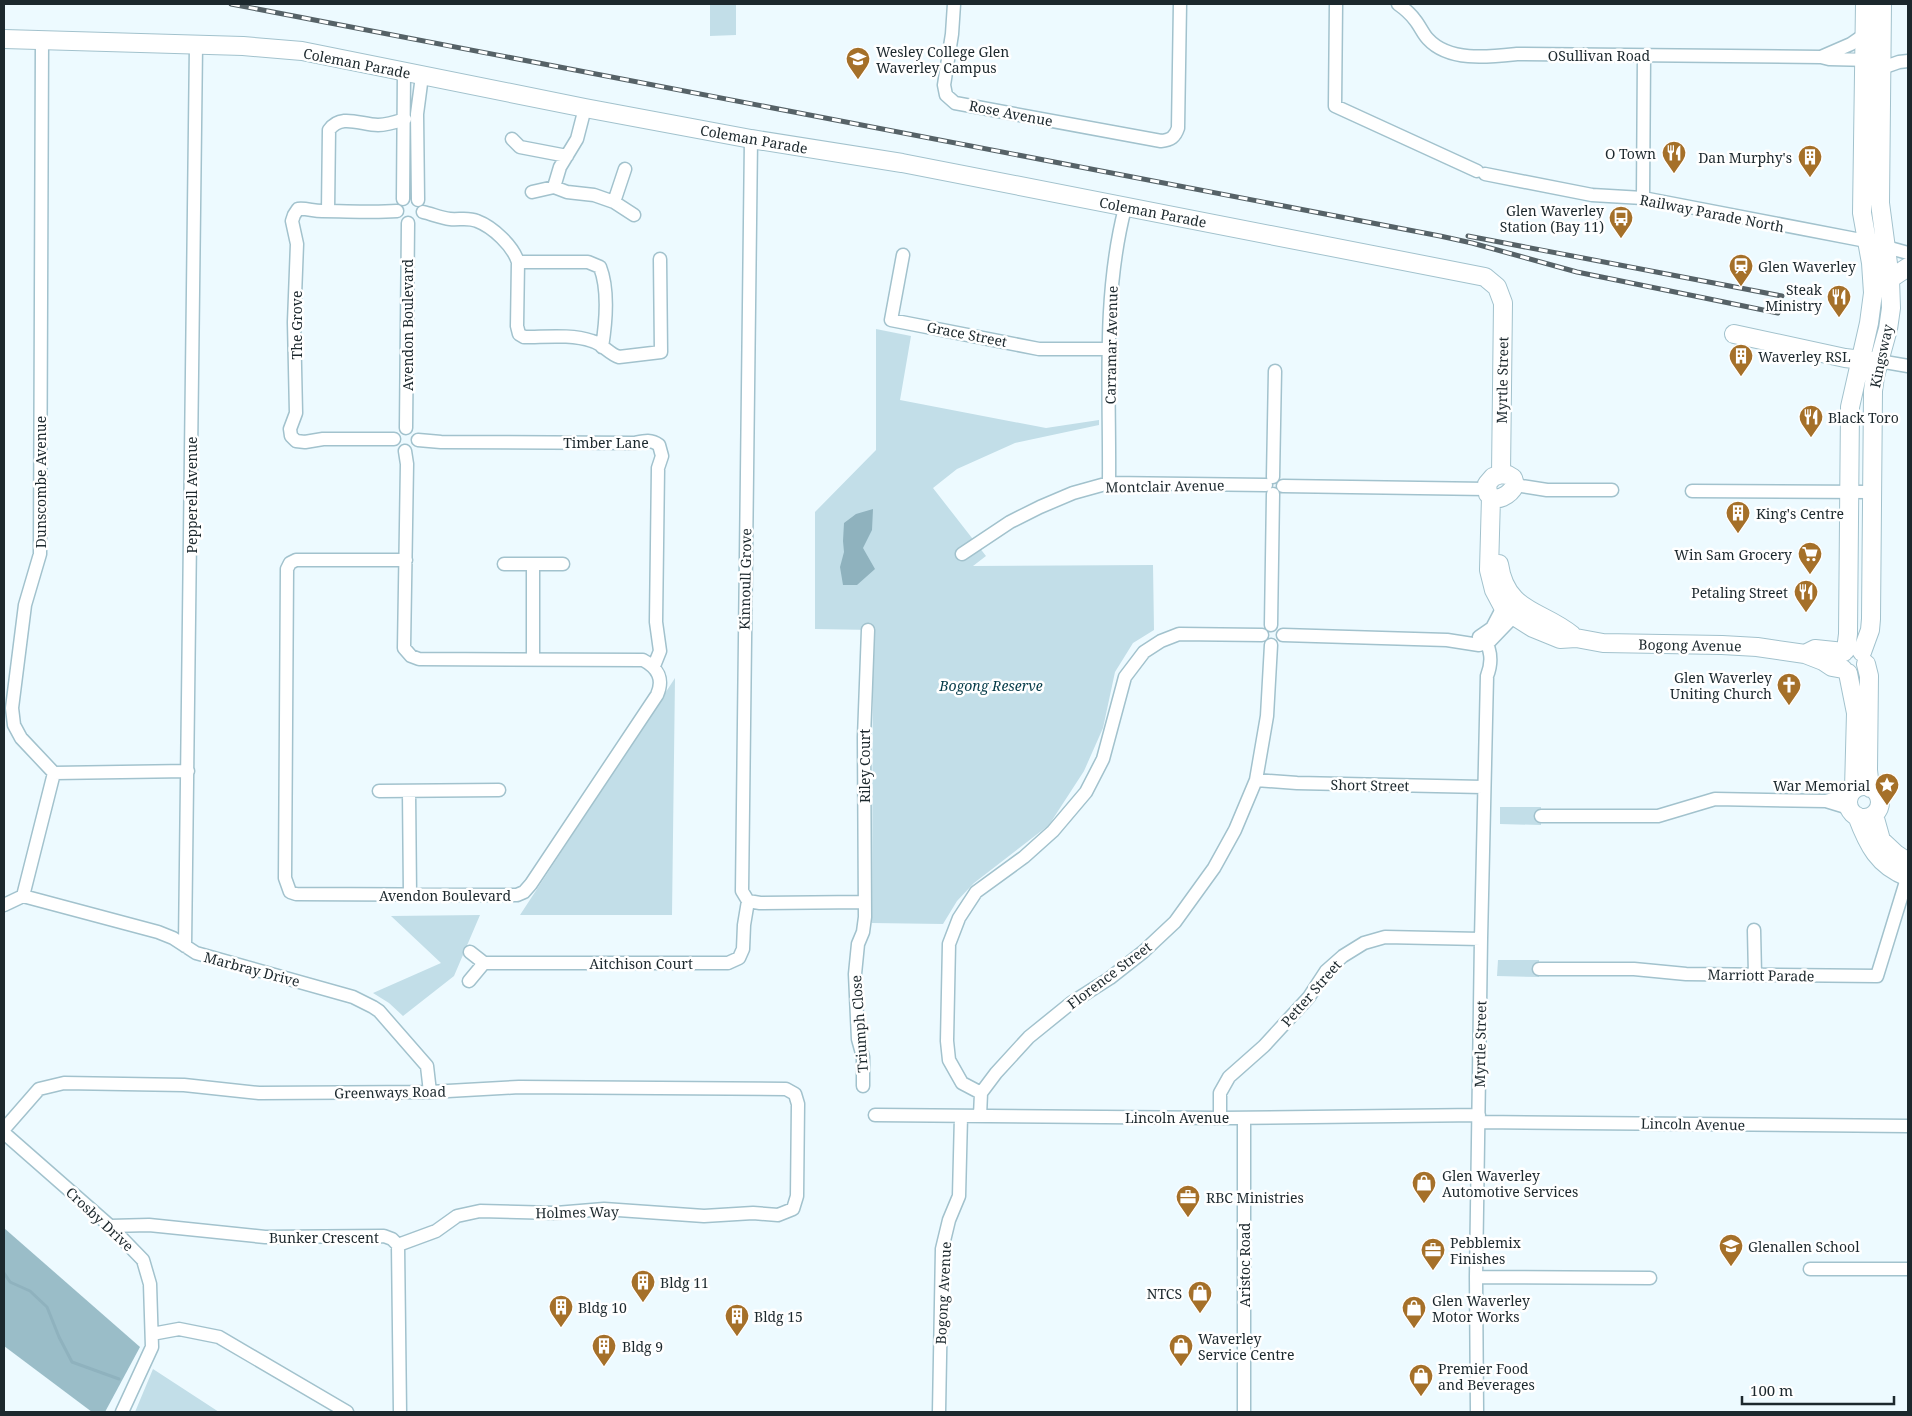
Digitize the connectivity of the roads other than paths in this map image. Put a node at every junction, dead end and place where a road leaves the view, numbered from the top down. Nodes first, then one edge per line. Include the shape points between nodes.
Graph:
1 (954, 4) edge
2 (1180, 4) edge
3 (1336, 4) edge
4 (1398, 4) edge
5 (1865, 4) edge
6 (1882, 4) edge
7 (1864, 35) junction
8 (4, 39) edge
9 (42, 39) junction
10 (196, 44) junction
11 (1644, 56) junction
12 (1821, 57) junction
13 (1864, 60) junction
14 (1908, 61) edge
15 (1882, 64) junction
16 (404, 72) junction
17 (422, 76) junction
18 (585, 108) junction
19 (405, 119) junction
20 (751, 139) junction
21 (512, 140) dead end
22 (567, 156) junction
23 (625, 170) dead end
24 (554, 187) junction
25 (532, 192) dead end
26 (1643, 198) junction
27 (403, 199) junction
28 (614, 202) junction
29 (421, 206) junction
30 (1125, 208) junction
31 (328, 211) junction
32 (397, 211) junction
33 (634, 215) dead end
34 (408, 223) junction
35 (1866, 242) junction
36 (1885, 248) junction
37 (1908, 253) edge
38 (903, 255) dead end
39 (660, 259) dead end
40 (518, 262) junction
41 (1908, 267) edge
42 (1890, 279) junction
43 (1498, 286) joint
44 (1734, 334) dead end
45 (602, 346) junction
46 (1109, 349) junction
47 (1861, 360) junction
48 (1879, 361) junction
49 (1908, 366) edge
50 (1275, 371) dead end
51 (1852, 398) junction
52 (1873, 398) junction
53 (406, 428) junction
54 (394, 439) junction
55 (418, 440) junction
56 (405, 452) junction
57 (1109, 483) junction
58 (1271, 485) junction
59 (1612, 490) dead end
60 (1692, 491) dead end
61 (1499, 492) junction
62 (1850, 492) junction
63 (1873, 492) junction
64 (962, 554) dead end
65 (406, 560) junction
66 (504, 564) dead end
67 (533, 564) junction
68 (563, 564) dead end
69 (1516, 612) junction
70 (1271, 625) junction
71 (868, 630) dead end
72 (1262, 635) junction
73 (1283, 635) junction
74 (1481, 640) junction
75 (1271, 645) junction
76 (1805, 654) junction
77 (1855, 654) junction
78 (533, 659) junction
79 (654, 666) junction
80 (1845, 671) junction
81 (188, 771) junction
82 (54, 773) junction
83 (1256, 780) junction
84 (1484, 787) junction
85 (499, 790) dead end
86 (380, 791) dead end
87 (409, 791) junction
88 (1859, 802) junction
89 (1541, 816) dead end
90 (1908, 873) edge
91 (410, 895) junction
92 (23, 896) junction
93 (748, 900) junction
94 (864, 902) junction
95 (4, 905) edge
96 (1754, 930) dead end
97 (1481, 939) junction
98 (185, 946) junction
99 (470, 952) dead end
100 (484, 963) junction
101 (1539, 969) dead end
102 (1755, 975) junction
103 (469, 981) dead end
104 (863, 1086) dead end
105 (430, 1092) junction
106 (981, 1093) junction
107 (876, 1115) dead end
108 (961, 1116) junction
109 (980, 1116) junction
110 (1220, 1118) junction
111 (1244, 1118) junction
112 (1479, 1118) junction
113 (1908, 1126) edge
114 (4, 1131) edge
115 (794, 1209) joint
116 (110, 1226) junction
117 (398, 1245) junction
118 (1810, 1269) dead end
119 (1908, 1269) edge
120 (1476, 1277) junction
121 (1650, 1278) dead end
122 (152, 1334) junction
123 (122, 1412) edge
124 (347, 1412) edge
125 (400, 1412) edge
126 (939, 1412) edge
127 (1244, 1412) edge
128 (1477, 1412) edge

1 - 2 street, Rose Avenue via 944,85 946,96 955,103 1161,141 1176,136 1178,128
3 - 26 street, Railway Parade North via 1335,106 1481,173 1592,196
4 - 11 street, OSullivan Road via 1412,15 1426,38 1453,54
5 - 7 street, Kingsway
6 - 15 street, Kingsway
7 - 12 street, OSullivan Road
7 - 13 street, Kingsway
8 - 9 street, Coleman Parade
9 - 10 street, Coleman Parade
9 - 82 street, Dunscombe Avenue via 40,554 25,605 12,708 14,726 21,738
10 - 16 street, Coleman Parade via 302,51
10 - 81 street, Pepperell Avenue
11 - 12 street, OSullivan Road
11 - 26 street
12 - 13 street, OSullivan Road
13 - 15 street, OSullivan Road
13 - 35 street, Kingsway via 1862,213
14 - 15 street, OSullivan Road
15 - 36 street, Kingsway via 1880,192
16 - 17 street, Coleman Parade
16 - 19 street
17 - 18 street, Coleman Parade
17 - 29 street via 417,114
18 - 20 street, Coleman Parade
18 - 22 street via 577,138
19 - 27 street
19 - 31 street via 376,125 356,121 334,124 330,130
20 - 30 street, Coleman Parade via 902,164
20 - 93 street, Kinnoull Grove via 742,880 742,891
21 - 22 street via 520,147
22 - 24 street
23 - 28 street
24 - 25 street
24 - 28 street via 567,192 594,194
26 - 35 street, Railway Parade North
27 - 29 street via 412,197
27 - 32 street
28 - 33 street
29 - 34 street via 418,220
29 - 40 street via 449,219 479,221 511,248
30 - 43 street, Coleman Parade via 1474,274
30 - 46 street, Carramar Avenue via 1112,284
31 - 32 street, The Grove
31 - 54 street, The Grove via 298,209 292,221 297,244 294,322 296,413 291,436 296,441 305,442
32 - 34 street via 400,219
34 - 53 street, Avendon Boulevard
35 - 36 street, Railway Parade North
35 - 47 street, Kingsway via 1873,293
36 - 37 street, Railway Parade North
36 - 42 street, Kingsway
38 - 46 street, Grace Street via 891,320 1039,348
39 - 45 street via 661,352 620,357
40 - 45 street via 516,326 519,334 524,337 579,337
40 - 45 street via 588,262 600,267 605,280
41 - 42 street
42 - 48 street, Kingsway via 1890,320
43 - 61 street, Myrtle Street via 1503,303 1501,474 1513,478
44 - 47 street
46 - 57 street, Carramar Avenue
47 - 48 street
47 - 51 street, Kingsway
48 - 49 street
48 - 52 street, Kingsway
50 - 58 street
51 - 52 street
51 - 62 street, Kingsway
52 - 63 street, Kingsway
53 - 54 street via 397,432
53 - 55 street via 414,431
54 - 56 street via 398,448
55 - 56 street via 415,448
55 - 79 street, Timber Lane via 648,441 659,445 662,456 658,468 656,622 660,651
56 - 65 street
57 - 58 street, Montclair Avenue
57 - 64 street, Montclair Avenue via 1040,506
58 - 61 street via 1279,478 1283,486
58 - 70 street
59 - 61 street
60 - 62 street
61 - 69 street via 1500,572
61 - 69 street via 1489,570 1494,590
62 - 63 street
62 - 77 street, Kingsway via 1848,634
63 - 77 street, Kingsway via 1871,625 1868,639
65 - 78 street via 404,648 411,656 419,659
65 - 91 street, Avendon Boulevard via 296,560 287,569 285,878 290,892 296,894
66 - 67 street
67 - 68 street
67 - 78 street
69 - 74 street via 1493,638
69 - 76 street, Bogong Avenue via 1533,628 1560,639 1746,646
70 - 72 street via 1265,627
70 - 73 street via 1278,626
71 - 94 street, Riley Court
72 - 75 street via 1264,642
72 - 106 street via 1180,634 1161,640 1144,652 1125,677 1102,759 1086,792 1053,831 976,892 959,918 949,944 949,1060 962,1083
73 - 74 street
73 - 75 street via 1280,642
74 - 84 street, Myrtle Street via 1487,676
75 - 83 street, Florence Street via 1267,716
76 - 77 street, Bogong Avenue via 1814,649
76 - 80 street, Bogong Avenue
77 - 80 street, Kingsway via 1840,662
77 - 80 street via 1861,672
77 - 88 street, Kingsway via 1869,676 1868,770
78 - 79 street via 643,660
79 - 91 street, Avendon Boulevard via 660,680 657,696 524,892 517,895
80 - 88 street, Kingsway via 1856,713
81 - 82 street
81 - 98 street, Pepperell Avenue
82 - 92 street
83 - 84 street, Short Street
83 - 106 street, Florence Street via 1236,830 1214,868 1175,922 1123,968 1071,1003 1029,1038
84 - 97 street, Myrtle Street
85 - 87 street
86 - 87 street
87 - 91 street
88 - 89 street via 1714,799 1658,816
88 - 90 street, Kingsway via 1868,844 1874,853 1891,868
90 - 102 street, Marriott Parade via 1878,976
92 - 95 street
92 - 98 street, Marbray Drive via 158,932
93 - 94 street via 760,903
93 - 100 street, Aitchison Court via 743,949 739,958 728,963
94 - 104 street, Triumph Close via 863,932 858,944 855,974
96 - 102 street
97 - 110 street, Petter Street via 1385,937 1364,943 1343,956 1326,971 1309,997 1264,1046 1229,1077 1220,1093
97 - 112 street, Myrtle Street
98 - 105 street, Marbray Drive via 196,953 353,997 373,1007 427,1066
99 - 100 street
100 - 103 street
101 - 102 street, Marriott Parade via 1634,969
105 - 114 street, Greenways Road via 259,1093 184,1084 64,1083 39,1090
105 - 115 street, Greenways Road via 519,1087 786,1089 795,1094 798,1104 797,1196
106 - 109 street
107 - 108 street, Lincoln Avenue
108 - 109 street, Lincoln Avenue
108 - 126 street, Bogong Avenue via 959,1196 942,1249
109 - 110 street, Lincoln Avenue
110 - 111 street, Lincoln Avenue
111 - 112 street, Lincoln Avenue
111 - 127 street, Aristoc Road
112 - 113 street, Lincoln Avenue
112 - 120 street, Myrtle Street
114 - 116 street, Crosby Drive
115 - 117 street, Holmes Way via 778,1215 704,1216 604,1209 556,1213 480,1211 457,1216 436,1231
116 - 117 street, Bunker Crescent via 149,1225 265,1237 384,1236
116 - 122 street, Crosby Drive via 142,1260 150,1284
117 - 125 street, Bunker Crescent
118 - 119 street
120 - 121 street
120 - 128 street, Myrtle Street
122 - 123 street, Crosby Drive via 152,1347
122 - 124 street via 178,1329 219,1337

